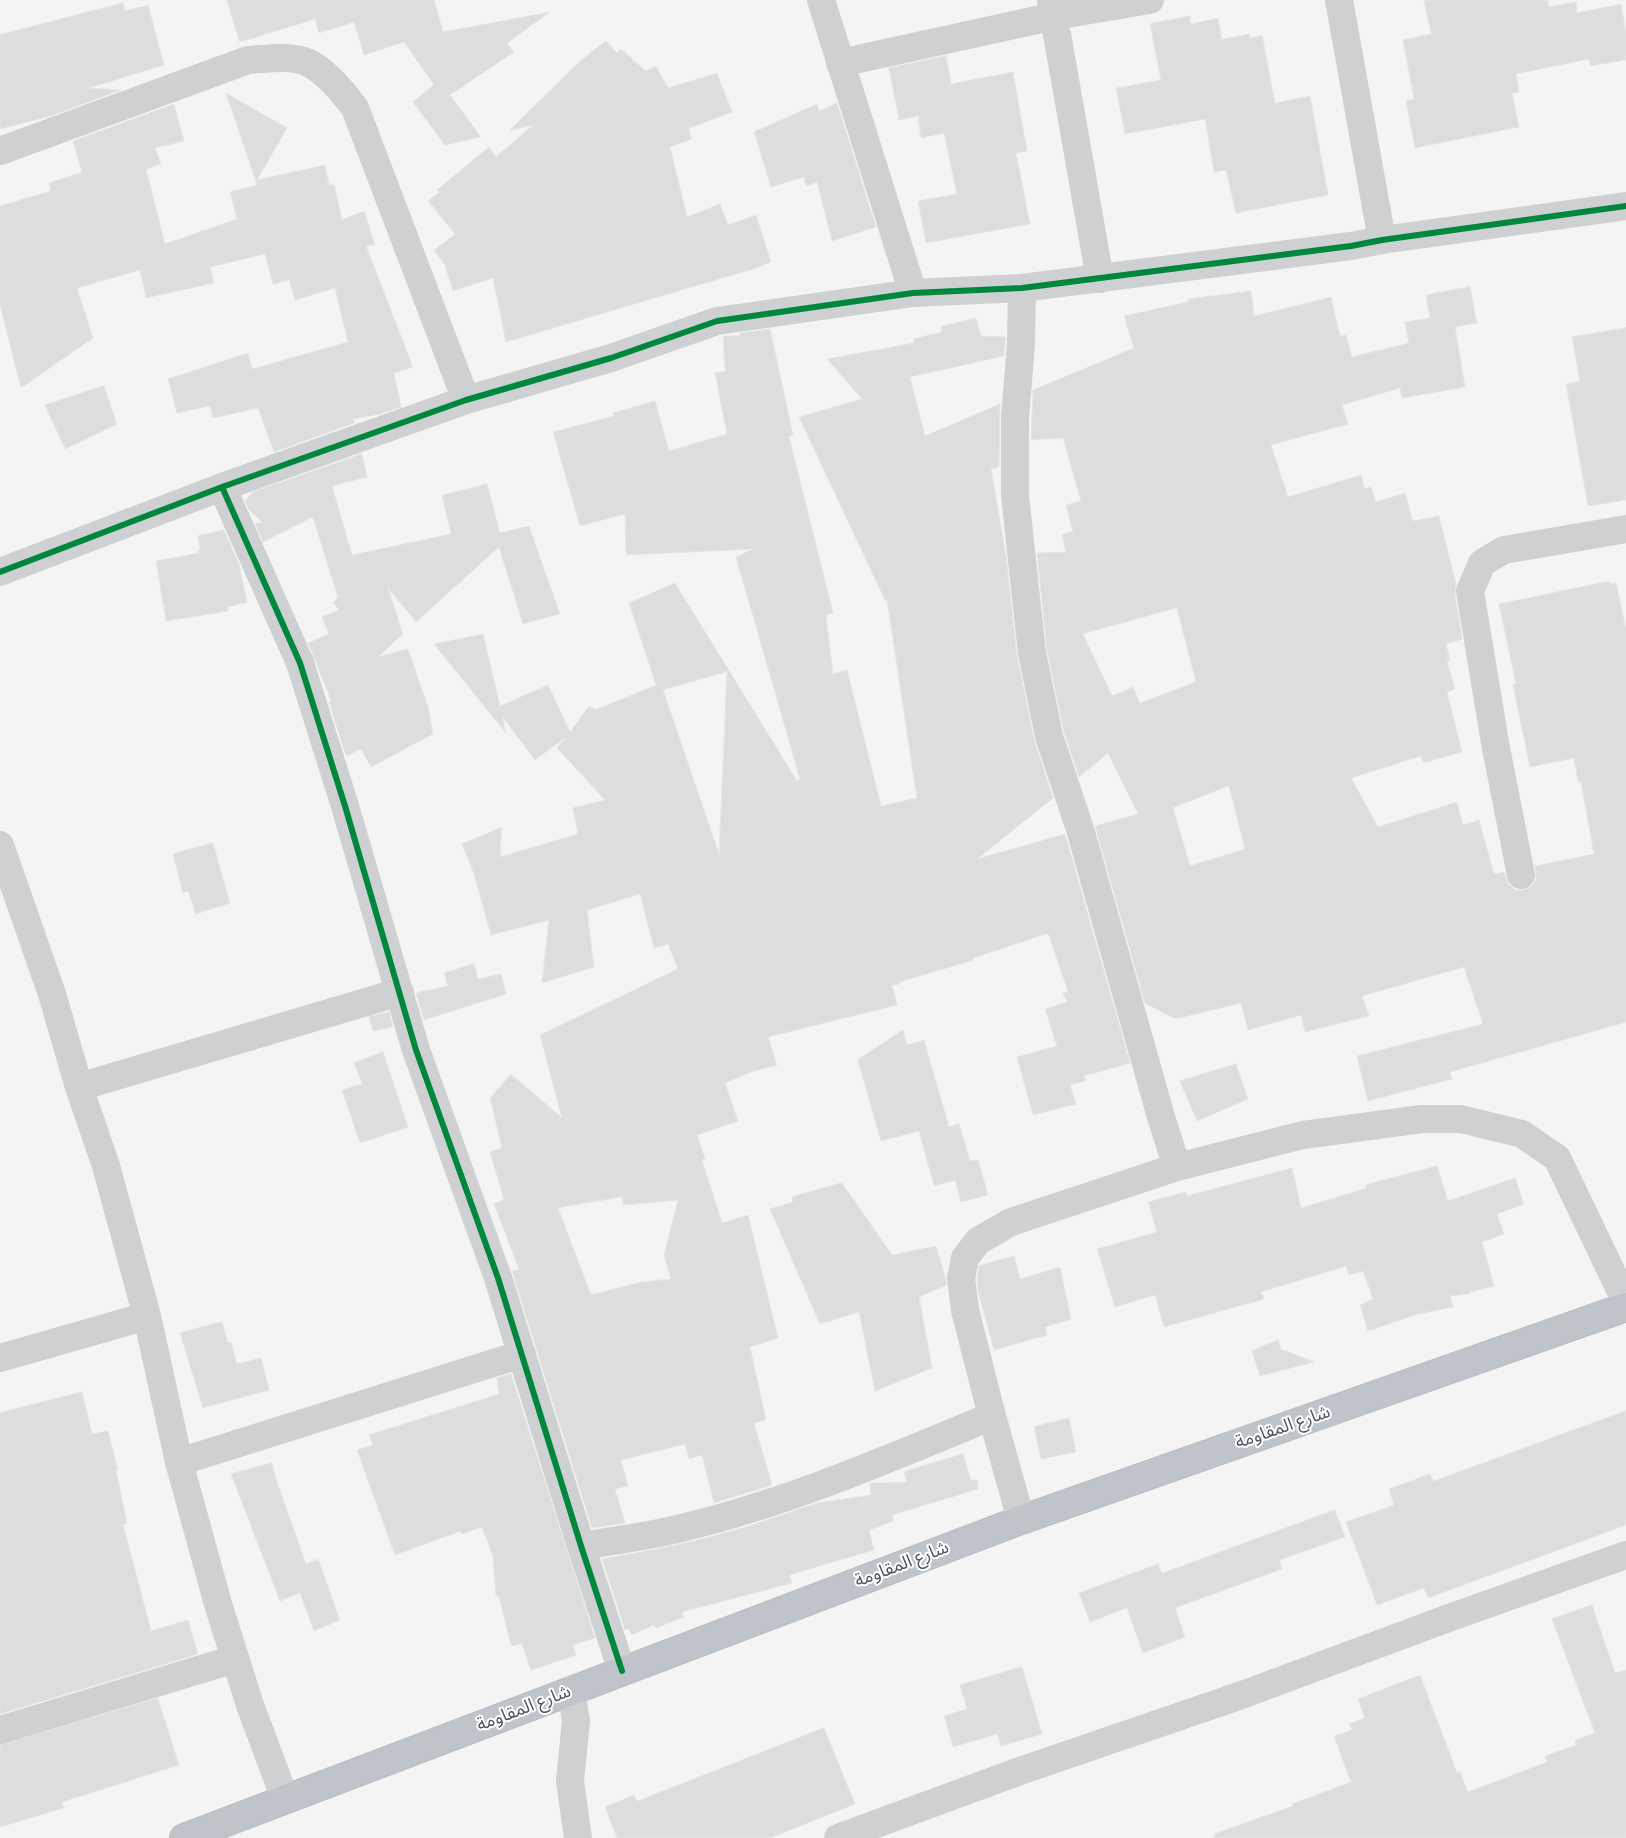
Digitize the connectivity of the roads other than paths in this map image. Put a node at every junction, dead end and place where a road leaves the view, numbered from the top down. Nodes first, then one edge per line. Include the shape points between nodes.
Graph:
1 (820, 0) edge
2 (1150, 0) edge
3 (1339, 0) edge
4 (1053, 8) edge
5 (840, 63) junction
6 (0, 151) edge
7 (1626, 206) edge
8 (1382, 240) junction
9 (1100, 279) junction
10 (1022, 288) junction
11 (913, 293) junction
12 (466, 400) junction
13 (222, 487) junction
14 (1626, 529) edge
15 (0, 572) edge
16 (0, 846) edge
17 (1521, 875) dead end
18 (400, 992) junction
19 (79, 1087) junction
20 (1177, 1167) junction
21 (1626, 1302) edge
22 (1626, 1307) edge
23 (147, 1316) junction
24 (522, 1354) junction
25 (0, 1358) edge
26 (992, 1416) junction
27 (179, 1462) junction
28 (1021, 1520) junction
29 (581, 1546) junction
30 (1626, 1555) edge
31 (235, 1659) junction
32 (622, 1671) junction
33 (571, 1691) junction
34 (0, 1730) edge
35 (286, 1799) junction
36 (184, 1838) edge
37 (578, 1838) edge
38 (838, 1838) edge

1 - 5 street
2 - 4 street
3 - 8 street
4 - 5 street
4 - 9 street
5 - 11 street
6 - 12 street via 248,60 281,58 307,62 335,82 355,108
7 - 8 street
8 - 9 street
9 - 10 street
10 - 11 street
10 - 20 street via 1015,418 1015,495 1032,653 1049,736 1080,829
11 - 12 street via 717,320 611,358
12 - 13 street
13 - 15 street
13 - 18 street via 300,663
14 - 17 street via 1504,550 1482,563 1470,591
16 - 19 street via 52,994
18 - 19 street
18 - 24 street via 436,1107
19 - 23 street via 106,1166
20 - 21 street via 1304,1135 1422,1119 1461,1119 1522,1134 1558,1158
20 - 26 street via 1011,1222 978,1241 966,1258 962,1278 965,1310
22 - 28 highway, شارع المقاومة
23 - 25 street
23 - 27 street
24 - 27 street
24 - 29 street
26 - 28 street
26 - 29 street via 835,1479 741,1511 660,1533
27 - 31 street
28 - 32 highway, شارع المقاومة
29 - 32 street
30 - 38 street
31 - 34 street
31 - 35 street
32 - 33 highway, شارع المقاومة
33 - 35 highway, شارع المقاومة
33 - 37 street via 576,1721 570,1782
35 - 36 highway, شارع المقاومة

